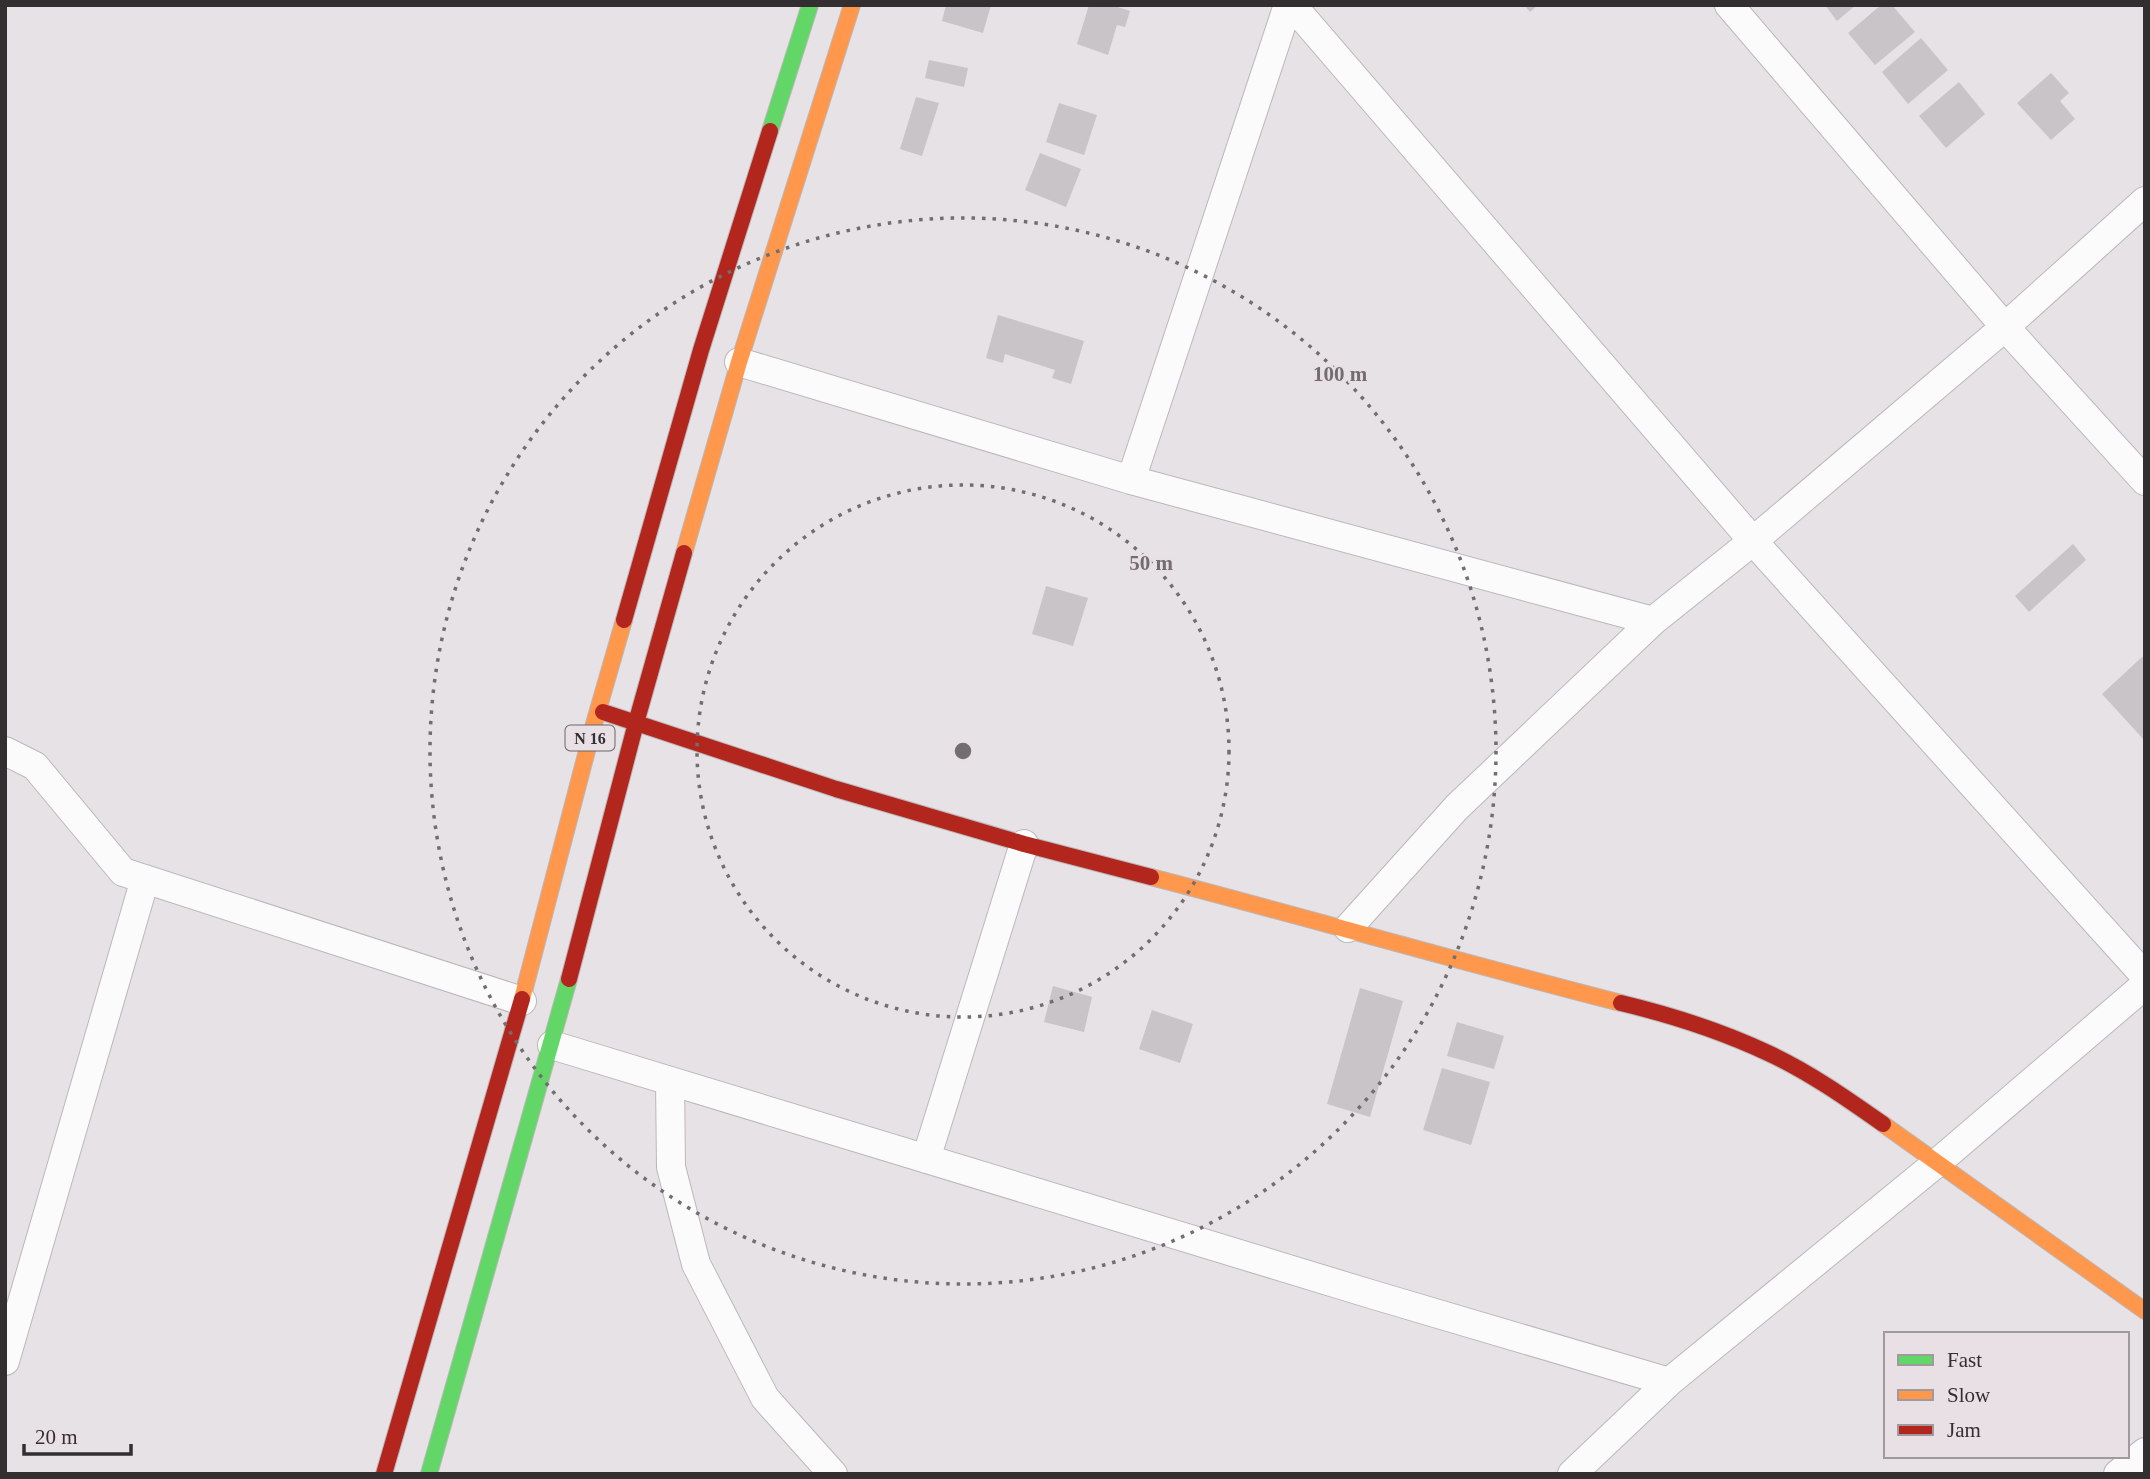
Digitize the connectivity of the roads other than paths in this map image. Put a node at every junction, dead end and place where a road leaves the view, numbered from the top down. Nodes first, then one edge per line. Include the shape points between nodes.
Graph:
1 (810, 5) edge
2 (852, 5) edge
3 (1290, 5) edge
4 (1729, 5) edge
5 (2145, 201) edge
6 (2005, 327) junction
7 (739, 362) junction
8 (1130, 480) junction
9 (2145, 481) edge
10 (1753, 541) junction
11 (1653, 621) junction
12 (598, 710) junction
13 (636, 723) junction
14 (5, 751) edge
15 (1024, 844) junction
16 (145, 879) junction
17 (1348, 928) junction
18 (2145, 976) edge
19 (2145, 985) edge
20 (522, 1001) junction
21 (552, 1045) junction
22 (670, 1081) junction
23 (926, 1159) junction
24 (1938, 1162) junction
25 (2145, 1311) edge
26 (5, 1360) edge
27 (1668, 1382) junction
28 (393, 1442) junction
29 (424, 1450) junction
30 (2145, 1452) edge
31 (384, 1474) edge
32 (429, 1474) edge
33 (833, 1474) edge
34 (1572, 1474) edge
35 (2118, 1474) edge

1 - 12 main road, N 16 via 701,350
2 - 7 main road, N 16
3 - 8 street
3 - 10 street
4 - 6 street
5 - 6 street
6 - 9 street
6 - 10 street
7 - 8 street
7 - 13 main road, N 16
8 - 11 street
10 - 11 street
10 - 18 street
11 - 17 street via 1457,807
12 - 13 main road
12 - 20 main road, N 16
13 - 15 main road
13 - 21 main road, N 16
14 - 16 street via 35,766 122,872
15 - 17 main road
15 - 23 street
16 - 20 street
16 - 26 street
17 - 24 main road via 1674,1016 1769,1053 1837,1091
19 - 24 street
20 - 28 main road, N 16
21 - 22 street
21 - 29 main road, N 16
22 - 23 street
22 - 33 street via 671,1167 696,1264 765,1398
23 - 27 street
24 - 25 main road
24 - 27 street
27 - 34 street
28 - 29 main road
28 - 31 main road, N 16
29 - 32 main road, N 16
30 - 35 street

